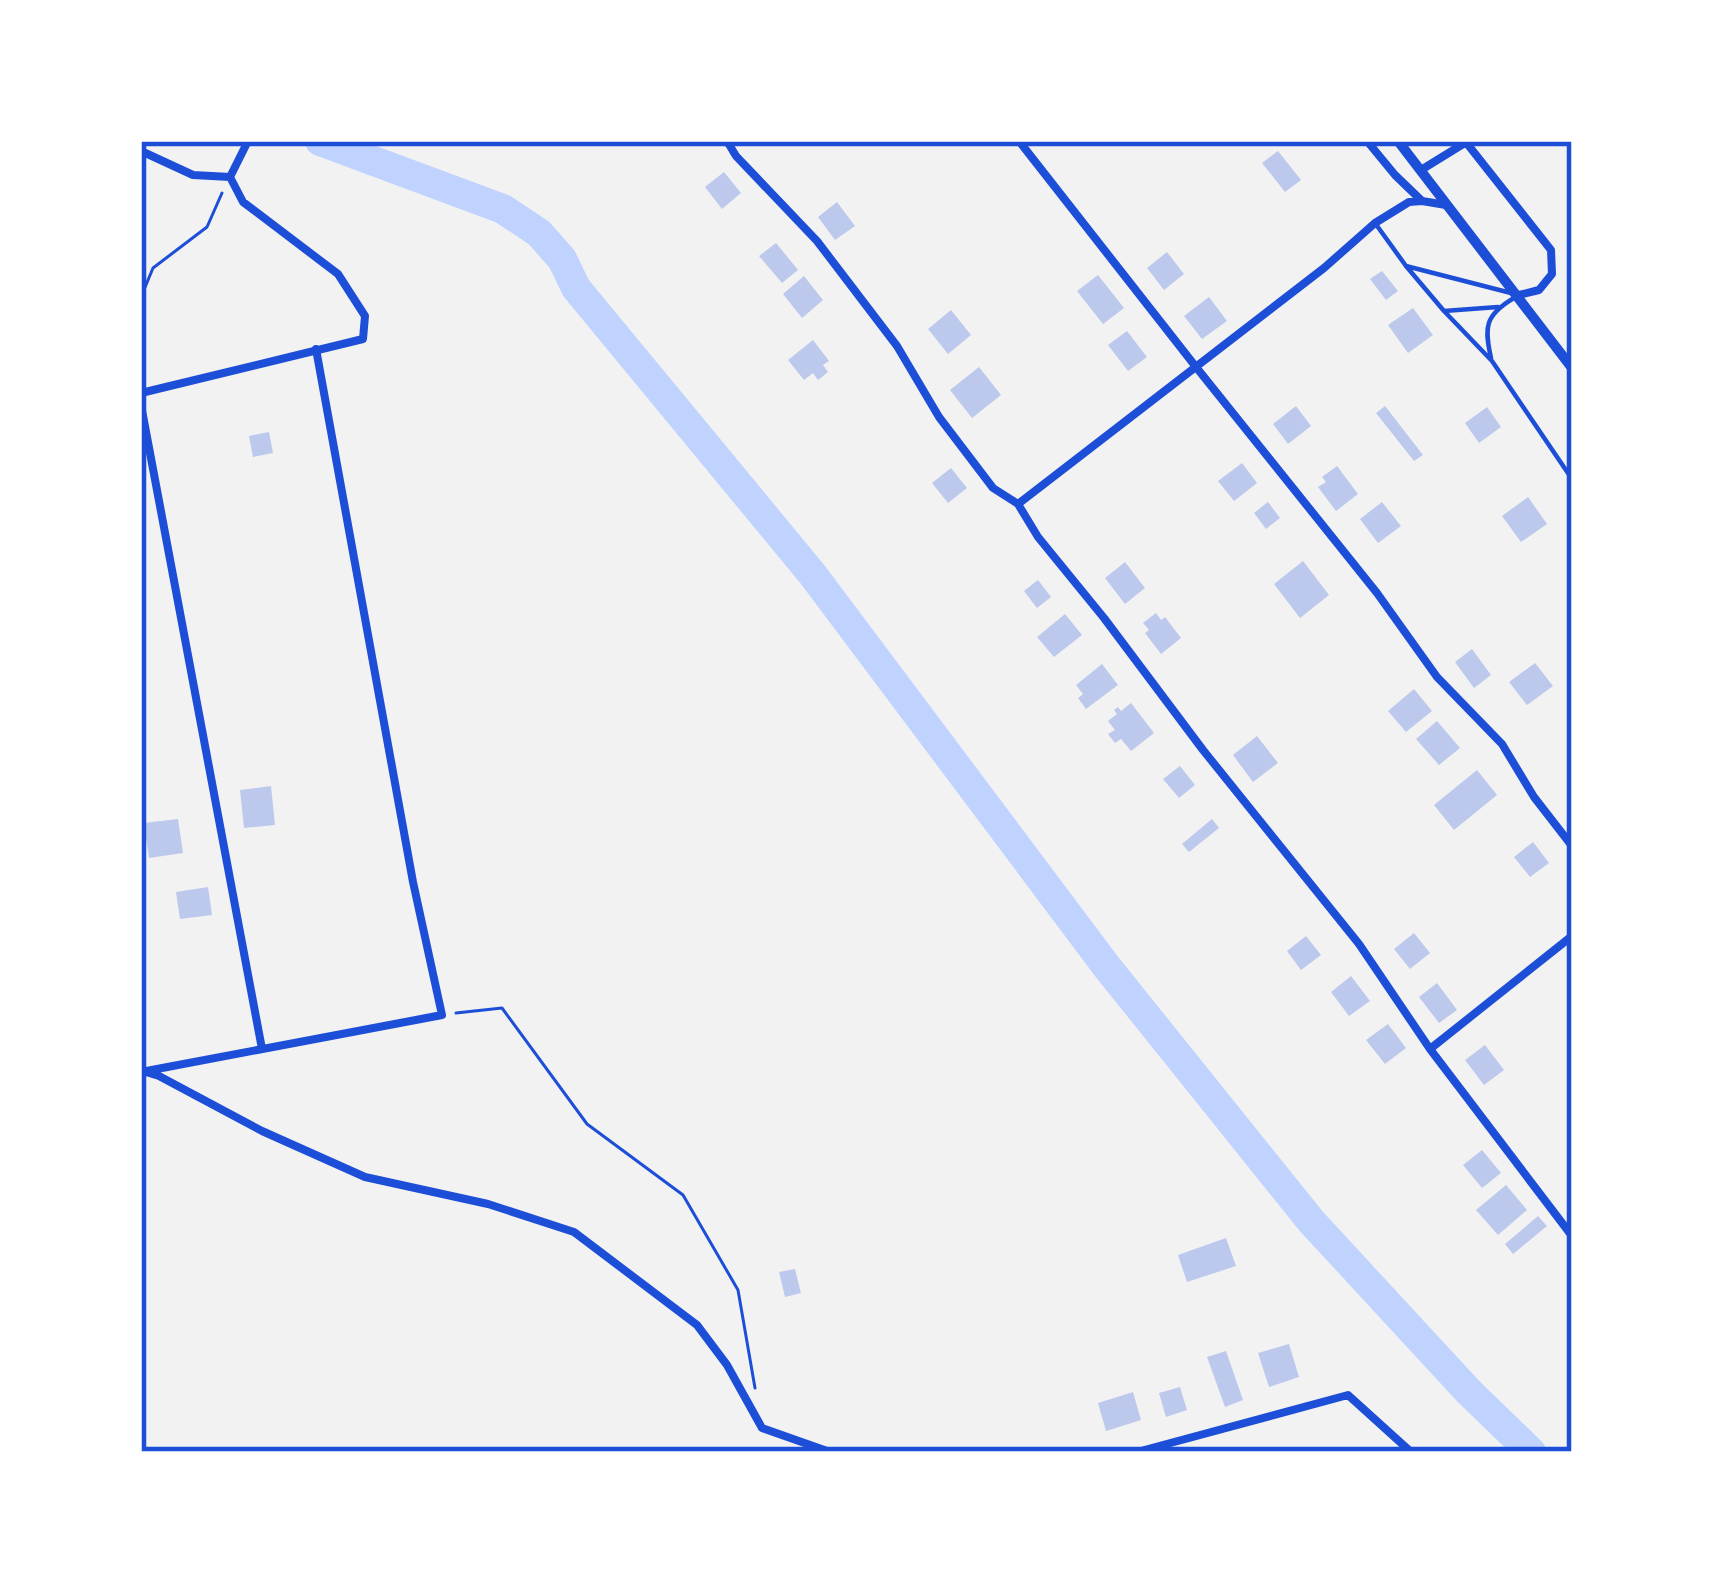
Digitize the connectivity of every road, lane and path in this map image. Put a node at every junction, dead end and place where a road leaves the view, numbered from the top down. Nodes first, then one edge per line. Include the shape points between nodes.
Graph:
1 (248, 141) edge
2 (727, 141) edge
3 (1019, 141) edge
4 (1367, 141) edge
5 (1398, 141) edge
6 (1466, 142) edge
7 (141, 151) edge
8 (1420, 171) junction
9 (230, 177) junction
10 (1422, 200) junction
11 (1448, 205) junction
12 (1375, 223) junction
13 (1406, 266) junction
14 (1519, 295) junction
15 (141, 296) edge
16 (1498, 307) junction
17 (1444, 311) junction
18 (316, 349) junction
19 (1492, 361) junction
20 (1196, 367) junction
21 (1572, 368) edge
22 (141, 393) edge
23 (141, 405) edge
24 (1572, 479) edge
25 (1018, 504) junction
26 (1572, 846) edge
27 (1572, 936) edge
28 (442, 1015) junction
29 (262, 1049) junction
30 (1430, 1049) junction
31 (142, 1073) edge
32 (1572, 1235) edge
33 (762, 1428) junction
34 (830, 1452) edge
35 (1137, 1452) edge
36 (1411, 1452) edge

1 - 9 street
2 - 25 street via 844,276 993,488
3 - 20 street
4 - 10 street
5 - 8 main road
6 - 8 street
6 - 14 street via 1551,250 1552,274 1539,290
7 - 9 street via 193,176
8 - 11 main road
9 - 15 path via 207,227 153,268
9 - 18 street via 243,202 338,274 365,316 363,339
10 - 11 street
10 - 12 street
11 - 14 main road
12 - 13 lane
12 - 20 street
13 - 14 lane
13 - 17 lane
14 - 16 lane
14 - 21 main road
16 - 17 lane
16 - 19 lane via 1486,334
17 - 19 lane
18 - 22 street
18 - 28 street
19 - 24 lane
20 - 25 street
20 - 26 street via 1437,677 1502,744
23 - 29 street
25 - 30 street via 1359,944
27 - 30 street
28 - 29 street
28 - 33 path via 502,1008 587,1124 683,1195 738,1290
29 - 31 street
30 - 32 street
31 - 33 street via 365,1177 574,1232 697,1325
33 - 34 street
35 - 36 street via 1348,1394

